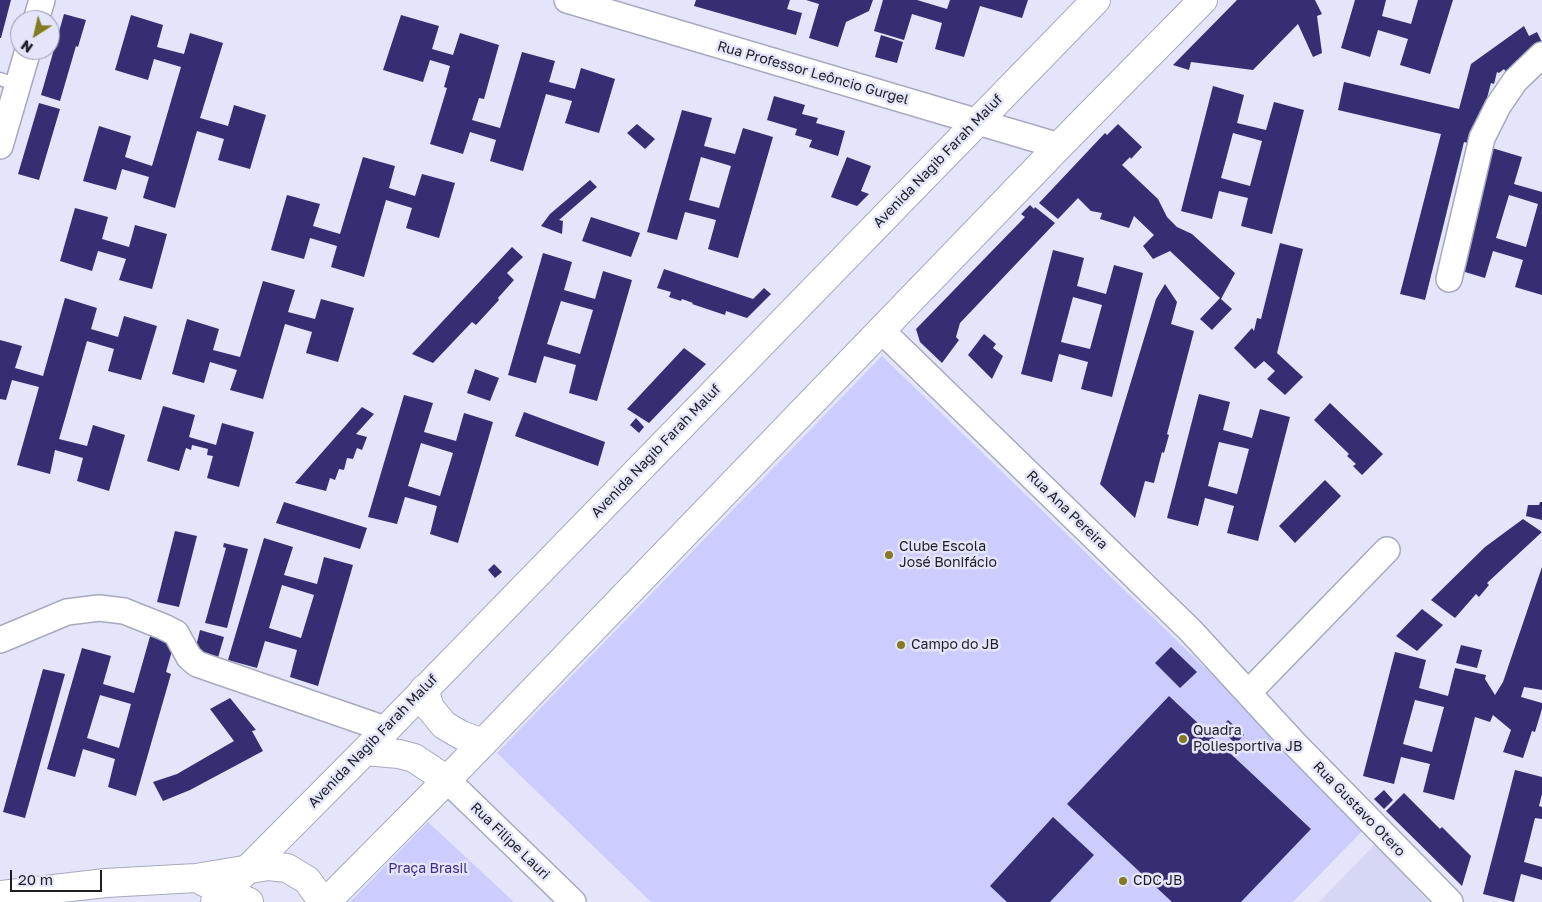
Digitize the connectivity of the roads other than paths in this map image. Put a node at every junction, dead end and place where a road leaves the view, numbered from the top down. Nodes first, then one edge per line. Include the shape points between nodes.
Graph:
1 (1096, 0) edge
2 (1203, 0) edge
3 (571, 1) edge
4 (1542, 55) edge
5 (22, 60) edge
6 (9, 82) edge
7 (977, 121) junction
8 (0, 146) edge
9 (1059, 146) junction
10 (1449, 279) dead end
11 (882, 331) junction
12 (1386, 550) dead end
13 (0, 640) edge
14 (424, 689) junction
15 (1248, 692) junction
16 (385, 729) junction
17 (482, 743) junction
18 (365, 752) junction
19 (447, 780) junction
20 (247, 869) junction
21 (196, 878) junction
22 (0, 895) edge
23 (230, 898) edge
24 (324, 902) edge
25 (573, 902) edge
26 (1450, 902) edge

1 - 7 main road, Avenida Nagib Farah Maluf
2 - 9 main road
3 - 7 street, Rua Professor Leôncio Gurgel
4 - 10 street via 1515,81 1482,138
5 - 6 street
6 - 8 street
7 - 9 street, Rua Professor Leôncio Gurgel
7 - 14 main road, Avenida Nagib Farah Maluf
9 - 11 main road
11 - 15 street, Rua Ana Pereira via 1191,631
11 - 17 main road
12 - 15 street
13 - 16 street via 67,612 99,608 124,611 176,633 197,664
14 - 16 main road, Avenida Nagib Farah Maluf
14 - 17 main road via 430,708 444,725 461,736
15 - 26 street, Rua Gustavo Otero
16 - 18 main road, Avenida Nagib Farah Maluf
17 - 19 main road
18 - 19 main road via 414,758
18 - 20 main road, Avenida Nagib Farah Maluf
19 - 24 main road
19 - 25 street, Rua Filipe Lauri
20 - 21 main road
20 - 23 main road, Avenida Nagib Farah Maluf
20 - 24 main road via 287,868 306,880
21 - 22 main road via 106,883
21 - 23 main road

